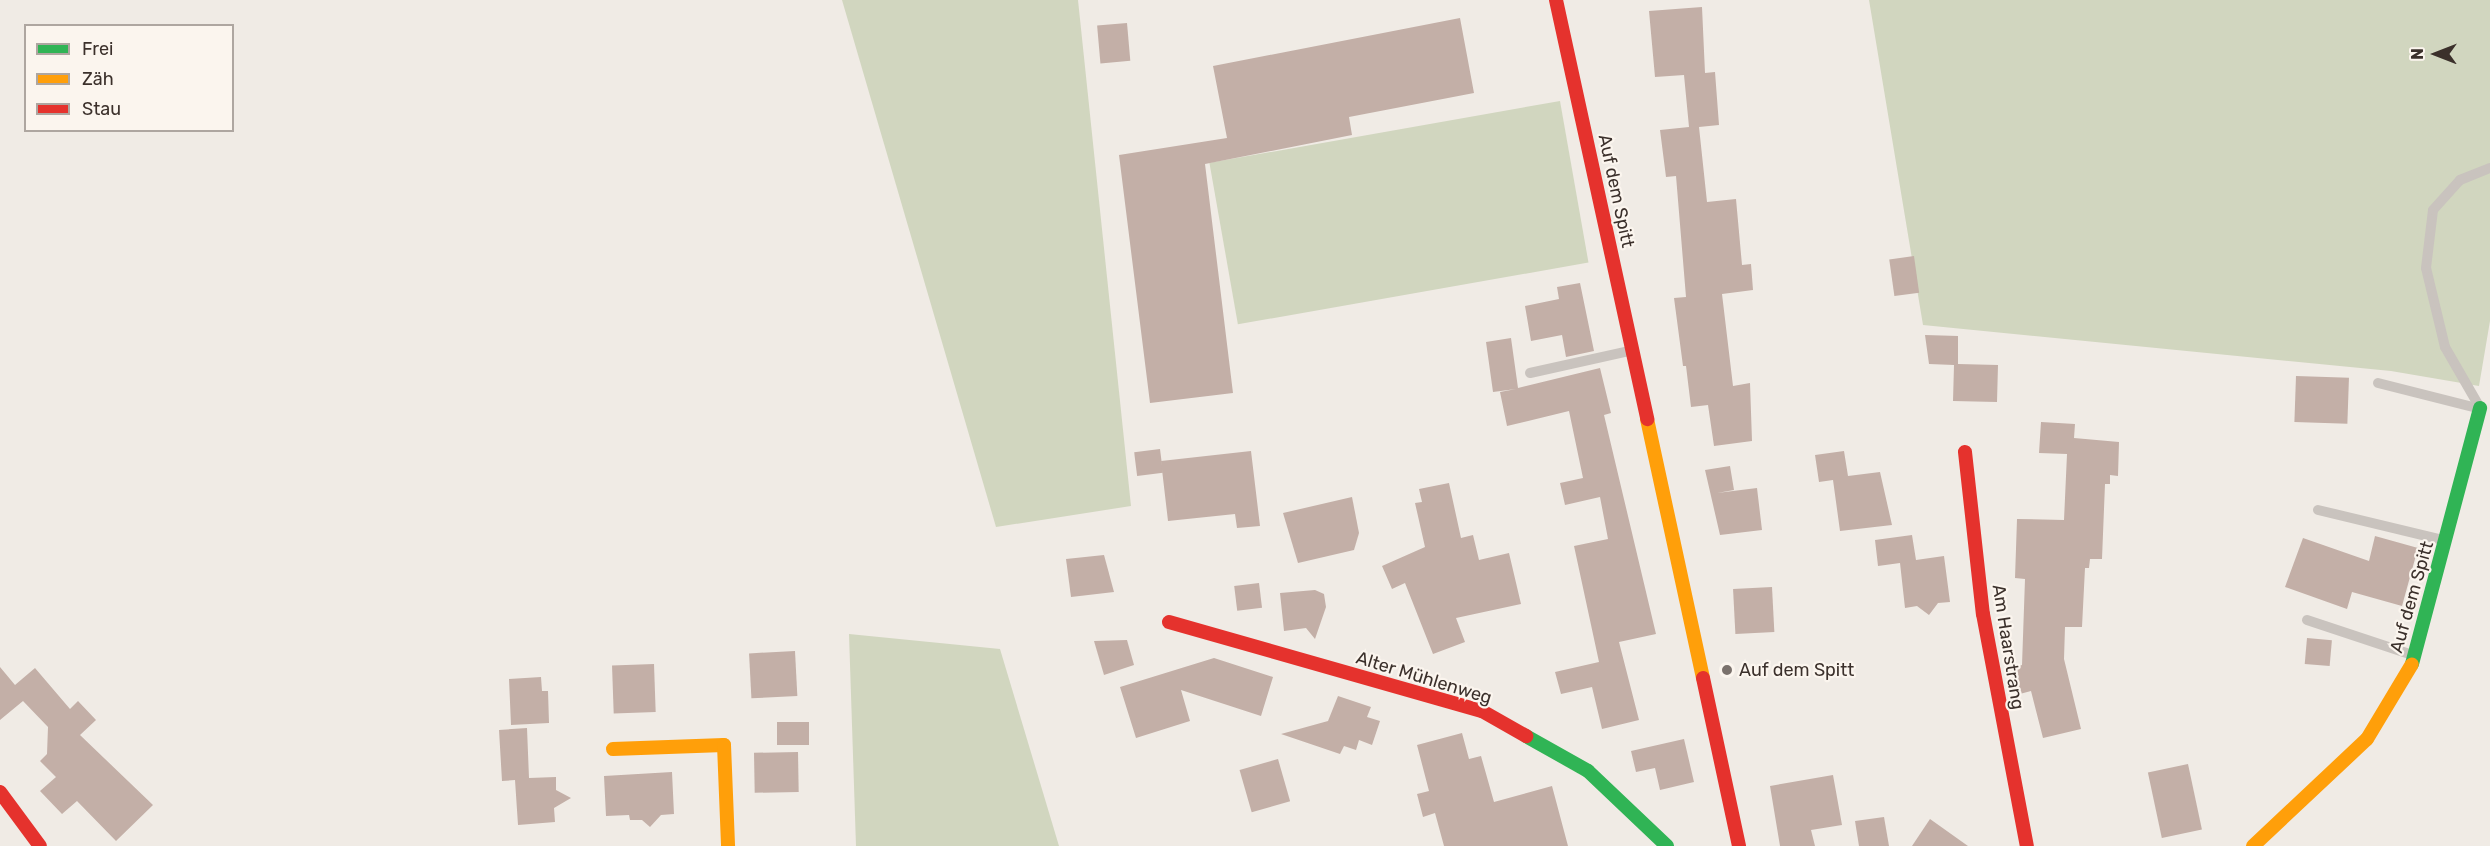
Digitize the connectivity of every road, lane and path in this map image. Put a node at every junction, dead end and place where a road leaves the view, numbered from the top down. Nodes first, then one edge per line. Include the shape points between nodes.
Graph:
1 (1556, 0) edge
2 (2490, 168) edge
3 (1632, 351) junction
4 (1530, 373) dead end
5 (2378, 383) dead end
6 (2480, 408) junction
7 (1965, 452) dead end
8 (2318, 510) dead end
9 (2446, 541) junction
10 (2307, 620) dead end
11 (1169, 622) dead end
12 (2416, 656) junction
13 (613, 750) dead end
14 (0, 792) edge
15 (40, 846) edge
16 (728, 846) edge
17 (1667, 846) edge
18 (1740, 846) edge
19 (2027, 846) edge
20 (2253, 846) edge

1 - 3 street, Auf dem Spitt
2 - 6 lane via 2460,180 2433,210 2426,268 2445,347
3 - 4 lane
3 - 18 street, Auf dem Spitt
5 - 6 lane
6 - 9 street, Auf dem Spitt
7 - 19 street, Am Haarstrang via 1983,614
8 - 9 lane
9 - 12 street, Auf dem Spitt
10 - 12 lane
11 - 17 street, Alter Mühlenweg via 1482,711 1588,771
12 - 20 street, Auf dem Spitt via 2367,739
13 - 16 street via 724,745
14 - 15 street

